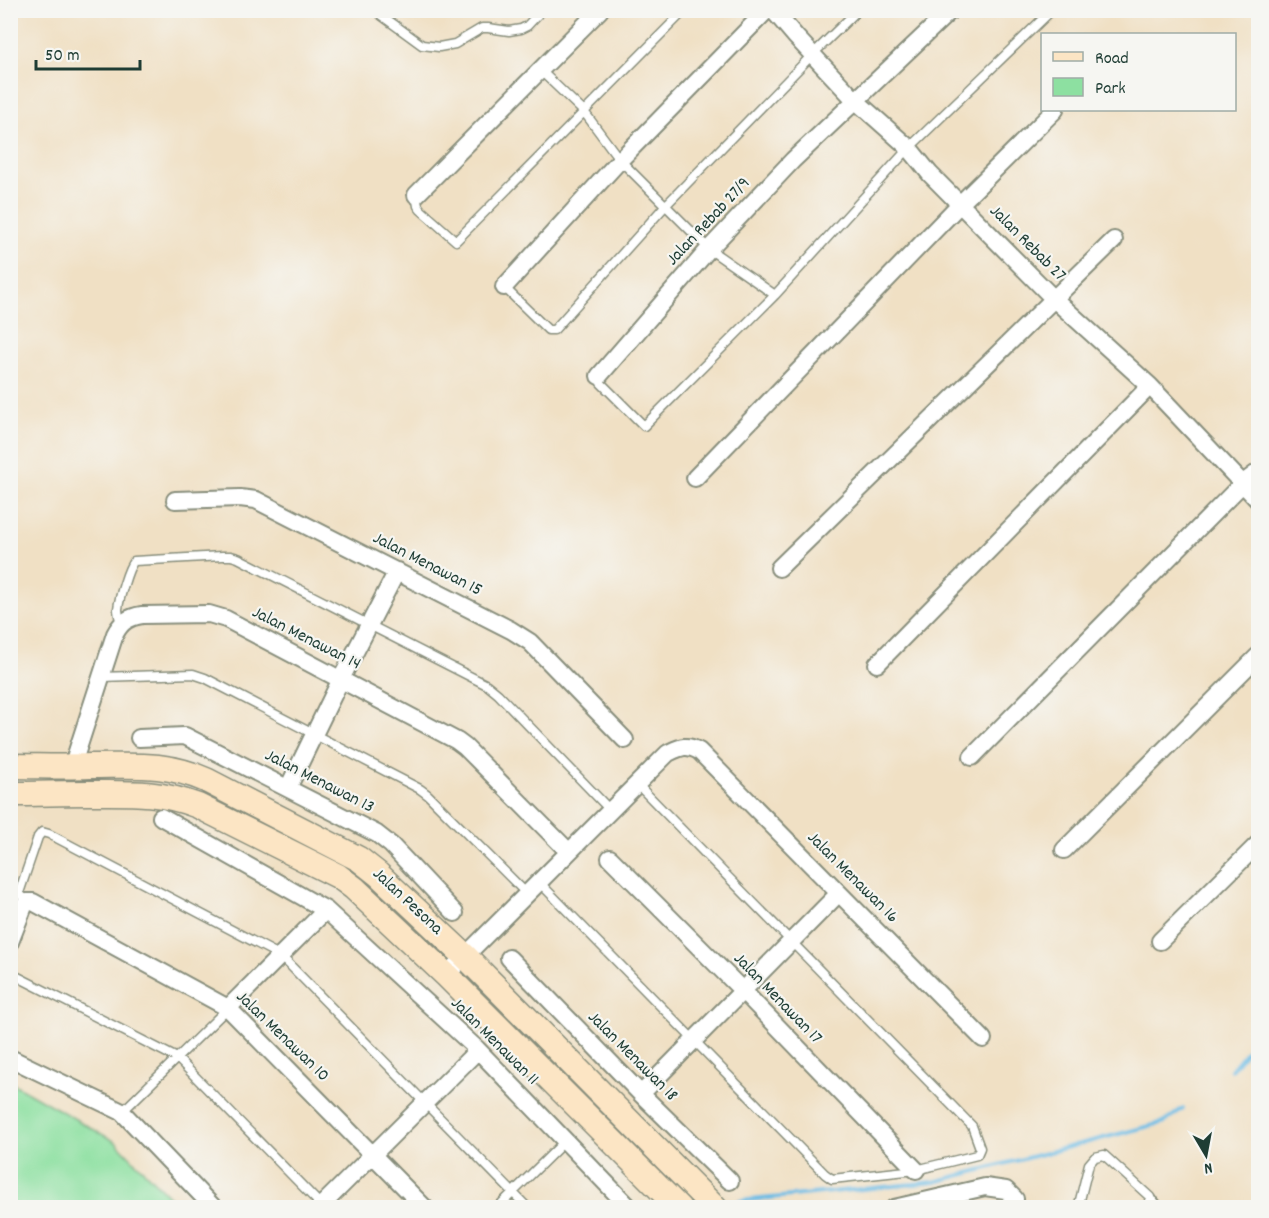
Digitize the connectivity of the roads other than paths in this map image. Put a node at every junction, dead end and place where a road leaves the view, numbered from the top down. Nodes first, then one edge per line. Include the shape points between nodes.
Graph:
1 (382, 10) edge
2 (542, 10) edge
3 (600, 10) edge
4 (685, 10) edge
5 (767, 10) edge
6 (773, 10) edge
7 (858, 10) edge
8 (951, 10) edge
9 (1053, 10) edge
10 (812, 55) junction
11 (540, 70) junction
12 (855, 100) junction
13 (1054, 111) edge
14 (585, 113) junction
15 (909, 148) junction
16 (620, 160) junction
17 (416, 195) joint
18 (960, 204) junction
19 (665, 206) junction
20 (1114, 240) dead end
21 (709, 249) junction
22 (504, 287) joint
23 (775, 295) junction
24 (1053, 298) junction
25 (599, 376) joint
26 (1150, 386) junction
27 (1258, 472) edge
28 (695, 478) dead end
29 (1242, 484) junction
30 (175, 500) dead end
31 (1258, 500) edge
32 (779, 568) dead end
33 (397, 571) junction
34 (121, 624) junction
35 (370, 626) junction
36 (1258, 656) edge
37 (878, 664) dead end
38 (101, 677) junction
39 (341, 679) junction
40 (314, 734) junction
41 (139, 738) dead end
42 (625, 740) dead end
43 (972, 757) dead end
44 (10, 766) edge
45 (72, 767) junction
46 (638, 784) junction
47 (288, 789) junction
48 (10, 794) edge
49 (611, 811) junction
50 (161, 817) dead end
51 (1258, 844) edge
52 (1064, 850) dead end
53 (569, 852) junction
54 (610, 858) dead end
55 (533, 888) junction
56 (839, 893) junction
57 (27, 902) junction
58 (326, 910) junction
59 (455, 913) dead end
60 (1160, 940) dead end
61 (792, 941) junction
62 (10, 942) edge
63 (281, 956) junction
64 (465, 956) junction
65 (508, 958) dead end
66 (10, 973) edge
67 (446, 975) junction
68 (743, 991) junction
69 (228, 1008) junction
70 (983, 1039) dead end
71 (694, 1041) junction
72 (477, 1049) junction
73 (177, 1058) junction
74 (10, 1059) edge
75 (641, 1094) junction
76 (425, 1102) junction
77 (122, 1112) junction
78 (565, 1141) junction
79 (372, 1155) junction
80 (916, 1170) junction
81 (730, 1181) dead end
82 (513, 1192) junction
83 (938, 1203) edge
84 (1014, 1203) edge
85 (1151, 1206) edge
86 (321, 1207) edge
87 (214, 1208) edge
88 (424, 1208) edge
89 (497, 1208) edge
90 (528, 1208) edge
91 (630, 1208) edge
92 (679, 1208) edge
93 (715, 1208) edge
94 (894, 1208) edge
95 (1078, 1208) edge

1 - 2 lane via 381,15 422,45 439,47 455,44 482,28 521,29
3 - 11 street
4 - 14 lane
5 - 16 street
6 - 10 street, Jalan Rebab 27
7 - 10 lane
8 - 12 street, Jalan Rebab 27/9
9 - 15 lane
10 - 12 street, Jalan Rebab 27
10 - 19 lane
11 - 14 lane
11 - 17 street
12 - 15 street, Jalan Rebab 27
12 - 21 street, Jalan Rebab 27/9
13 - 18 street
14 - 16 lane
14 - 17 lane via 456,241 421,210
15 - 18 street, Jalan Rebab 27
15 - 23 lane
16 - 19 lane
16 - 22 street
18 - 24 street, Jalan Rebab 27
18 - 28 street
19 - 21 lane
19 - 22 lane via 554,330 548,330
20 - 24 street
21 - 23 lane
21 - 25 street, Jalan Rebab 27/9
23 - 25 lane via 644,426 601,383
24 - 26 street, Jalan Rebab 27
24 - 32 street
26 - 29 street, Jalan Rebab 27
26 - 37 street
27 - 29 street
29 - 31 street, Jalan Rebab 27
29 - 43 street
30 - 33 street, Jalan Menawan 15 via 256,500
33 - 35 street
33 - 42 street, Jalan Menawan 15 via 530,642
34 - 35 lane via 119,606 134,561 231,556
34 - 38 street
34 - 39 street, Jalan Menawan 14 via 142,615 218,616
35 - 39 street
35 - 49 lane via 492,689
36 - 52 street
38 - 40 lane via 199,675
38 - 45 street
39 - 40 street
39 - 53 street, Jalan Menawan 14 via 465,747
40 - 47 street
40 - 55 lane via 420,789
41 - 47 street, Jalan Menawan 13 via 185,736
44 - 45 street, Jalan Pesona
45 - 64 street, Jalan Pesona via 149,765 206,780 359,860
46 - 49 street
46 - 56 street, Jalan Menawan 16 via 668,753 690,747 699,751
46 - 61 lane
47 - 59 street, Jalan Menawan 13 via 384,839
48 - 67 street, Jalan Pesona via 158,794 198,806 338,876
49 - 53 street
50 - 58 street, Jalan Menawan 11
51 - 60 street
53 - 55 street
54 - 68 street, Jalan Menawan 17
55 - 64 street
55 - 71 lane
56 - 61 street
56 - 70 street, Jalan Menawan 16
57 - 62 street
57 - 63 lane via 19,892 42,832
57 - 69 street, Jalan Menawan 10
58 - 63 street
58 - 72 street, Jalan Menawan 11
61 - 68 street
61 - 80 lane via 972,1126 980,1148 977,1155
63 - 69 street
63 - 76 lane
64 - 67 street
64 - 93 street, Jalan Pesona
65 - 75 street, Jalan Menawan 18
66 - 73 lane
67 - 92 street, Jalan Pesona
68 - 71 street
68 - 80 street, Jalan Menawan 17
69 - 73 lane
69 - 79 street, Jalan Menawan 10
71 - 75 street
71 - 80 lane via 832,1179
72 - 76 street
72 - 78 street, Jalan Menawan 11
73 - 77 lane
73 - 86 lane
74 - 77 street
75 - 81 street, Jalan Menawan 18
76 - 79 street
76 - 82 lane
77 - 87 street
78 - 82 lane
78 - 91 street, Jalan Menawan 11
79 - 86 street
79 - 88 street, Jalan Menawan 10
82 - 89 lane
82 - 90 lane
83 - 84 street via 986,1187 1006,1190
83 - 94 street
85 - 95 lane via 1150,1197 1104,1155 1089,1164

